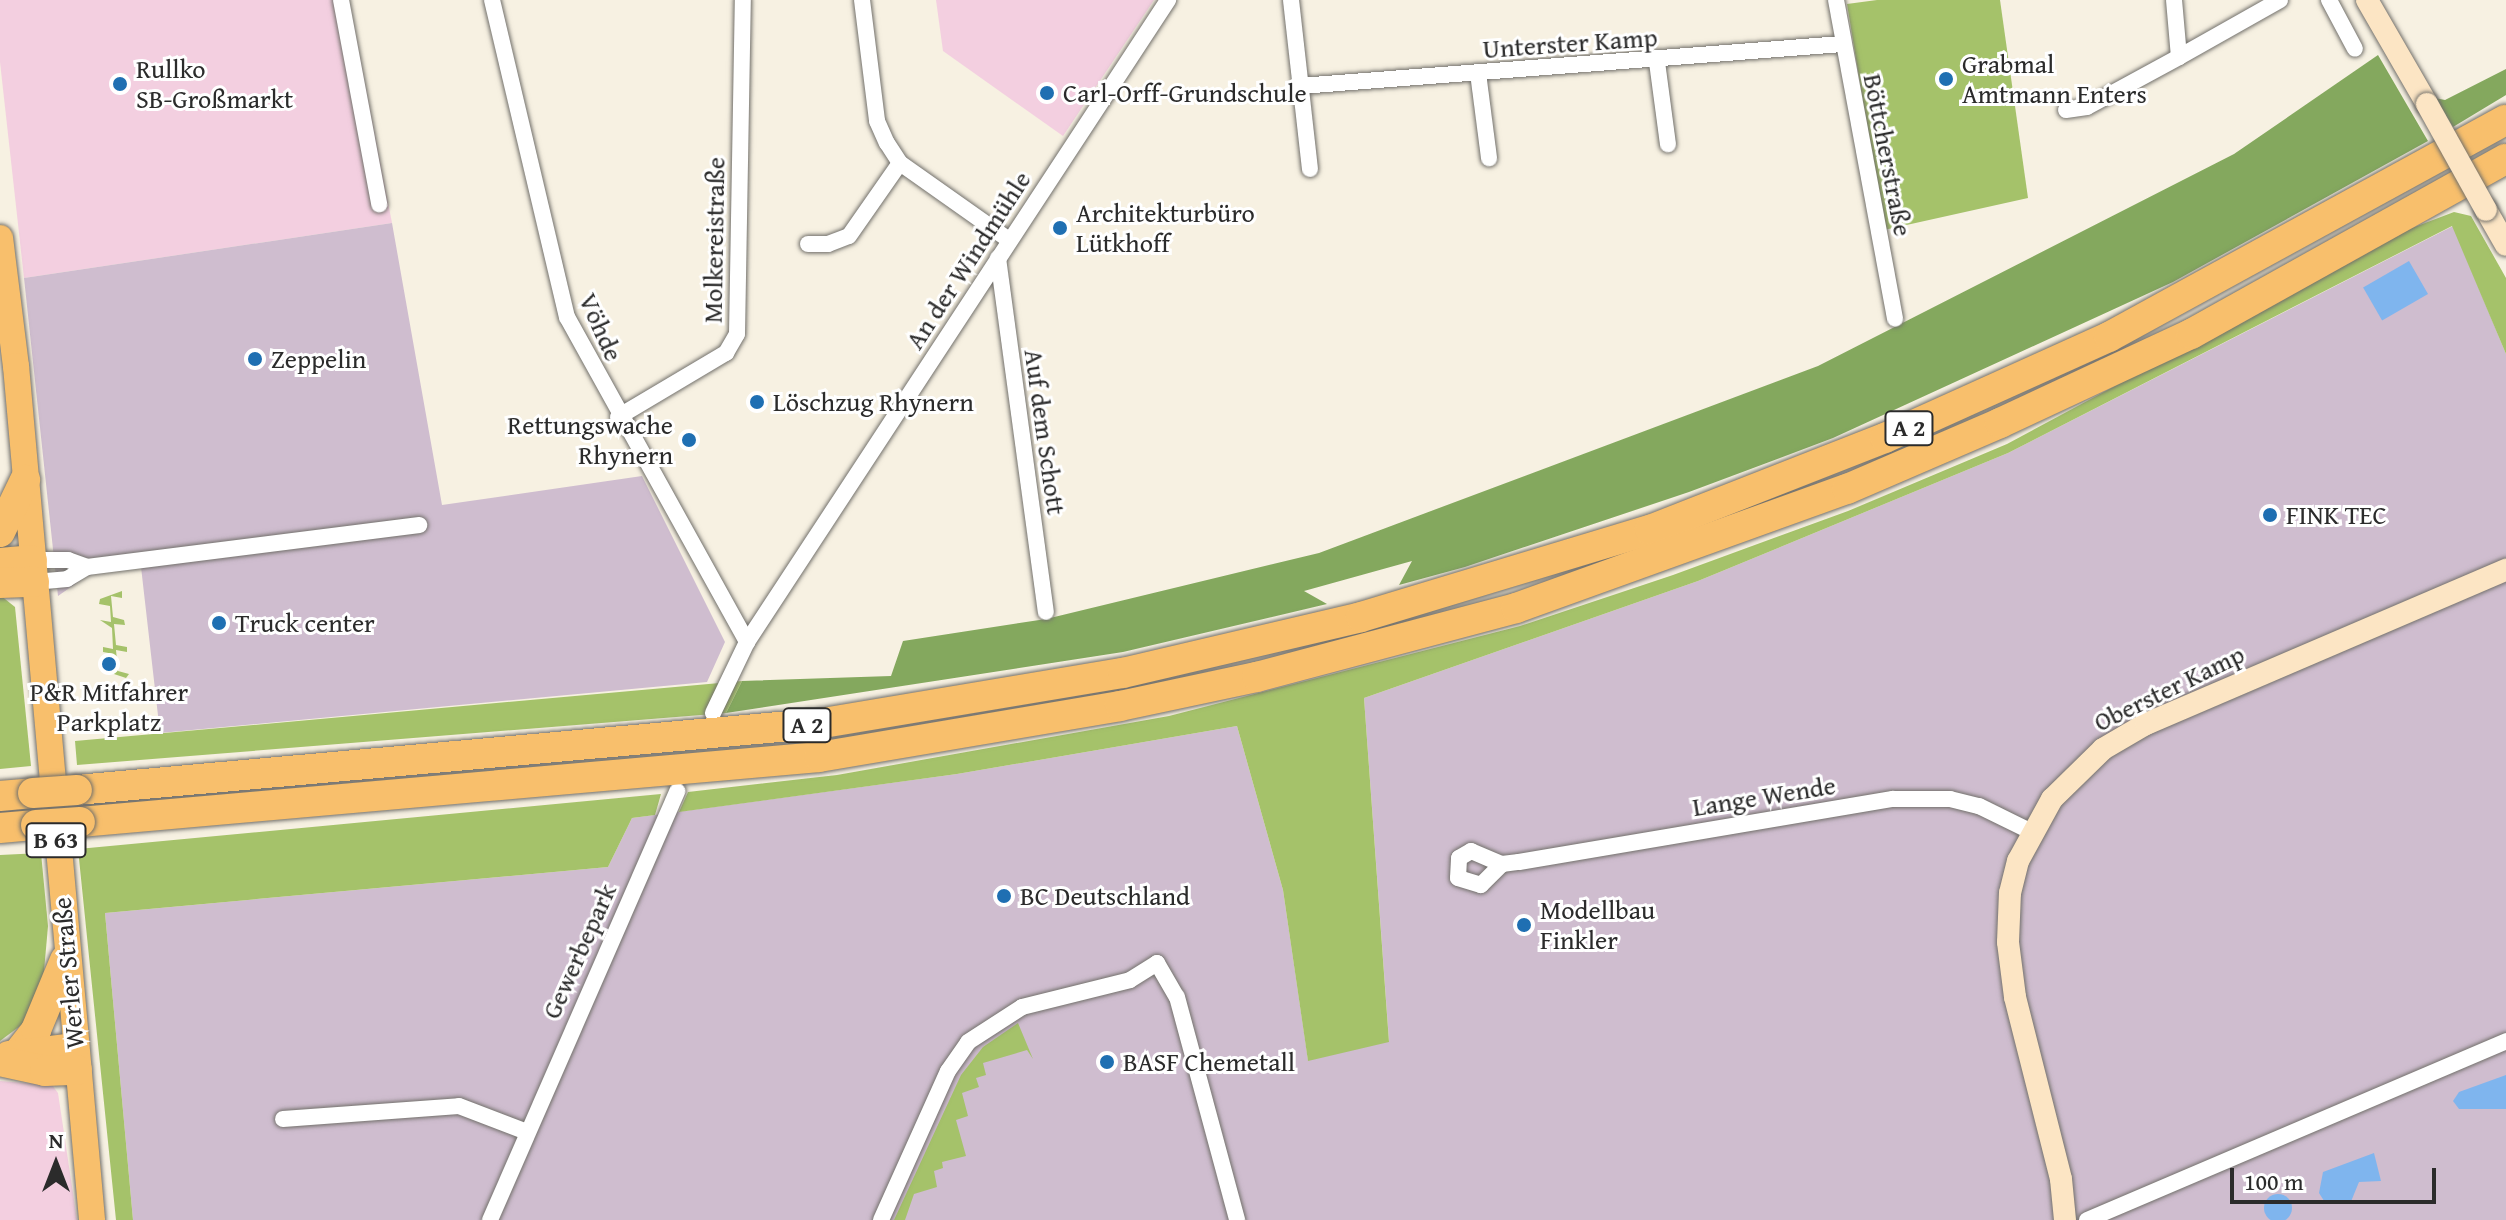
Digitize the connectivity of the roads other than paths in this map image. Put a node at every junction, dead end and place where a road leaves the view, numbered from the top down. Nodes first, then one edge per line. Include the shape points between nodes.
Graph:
1 (341, 0) edge
2 (492, 0) edge
3 (743, 0) edge
4 (862, 0) edge
5 (1168, 0) edge
6 (1291, 0) edge
7 (1836, 0) edge
8 (2174, 0) edge
9 (2280, 0) edge
10 (2329, 0) edge
11 (2367, 0) edge
12 (1842, 44) junction
13 (2355, 49) dead end
14 (2179, 57) junction
15 (1657, 62) junction
16 (1478, 73) junction
17 (1300, 86) junction
18 (2066, 110) dead end
19 (2506, 120) edge
20 (1668, 144) dead end
21 (1489, 158) dead end
22 (2506, 159) edge
23 (900, 163) junction
24 (1310, 169) dead end
25 (379, 204) dead end
26 (0, 238) edge
27 (1009, 240) junction
28 (808, 244) dead end
29 (2506, 245) edge
30 (998, 258) junction
31 (1895, 319) dead end
32 (618, 417) junction
33 (25, 480) junction
34 (419, 525) dead end
35 (0, 532) edge
36 (0, 563) edge
37 (2506, 570) edge
38 (33, 571) junction
39 (0, 583) edge
40 (1046, 612) dead end
41 (747, 642) junction
42 (713, 713) dead end
43 (677, 791) dead end
44 (0, 796) edge
45 (0, 828) edge
46 (2030, 831) junction
47 (1502, 864) dead end
48 (65, 960) junction
49 (2506, 1041) edge
50 (6, 1057) edge
51 (76, 1059) junction
52 (283, 1119) dead end
53 (524, 1131) junction
54 (92, 1220) edge
55 (490, 1220) edge
56 (881, 1220) edge
57 (1237, 1220) edge
58 (2065, 1220) edge
59 (2087, 1220) edge

1 - 25 street
2 - 32 street, Vöhde via 563,306
3 - 32 street, Molkereistraße via 737,334 726,353
4 - 23 street via 877,121
5 - 27 street, An der Windmühle
6 - 17 street
7 - 12 street, Böttcherstraße
8 - 14 street
9 - 14 street
10 - 13 street
11 - 29 main road, bridge
12 - 15 street, Unterster Kamp
12 - 31 street, Böttcherstraße
14 - 18 street via 2087,107
15 - 16 street, Unterster Kamp
15 - 20 street
16 - 17 street, Unterster Kamp
16 - 21 street
17 - 24 street
19 - 44 highway, A 2, bridge via 2237,271 1981,396 1827,463 1650,530 1407,605 1123,673 823,723
22 - 45 highway, A 2, bridge via 2191,334 2000,423 1847,489 1516,608 1257,677 819,757
23 - 27 street
23 - 28 street via 849,236
26 - 33 main road, Werler Straße / B 63
27 - 30 street, An der Windmühle
30 - 40 street, Auf dem Schott
30 - 41 street, An der Windmühle
32 - 41 street, Vöhde
33 - 35 highway
33 - 38 main road, Werler Straße / B 63
34 - 38 street via 87,567 68,560
36 - 38 highway
37 - 46 main road, Oberster Kamp via 2146,724 2074,773
38 - 39 highway
38 - 48 main road, Werler Straße / B 63
41 - 42 street, An der Windmühle
43 - 53 street, Gewerbepark
46 - 47 street, Lange Wende via 1979,806 1950,799 1893,799
46 - 58 main road, Oberster Kamp via 2010,893 2008,942 2015,997 2061,1179
48 - 50 highway via 36,1030
48 - 51 main road, Werler Straße / B 63
49 - 59 street
50 - 51 highway
51 - 54 main road, Werler Straße / B 63
52 - 53 street via 459,1106
53 - 55 street, Gewerbepark
56 - 57 street via 948,1071 968,1042 1022,1007 1130,980 1157,963 1177,997

